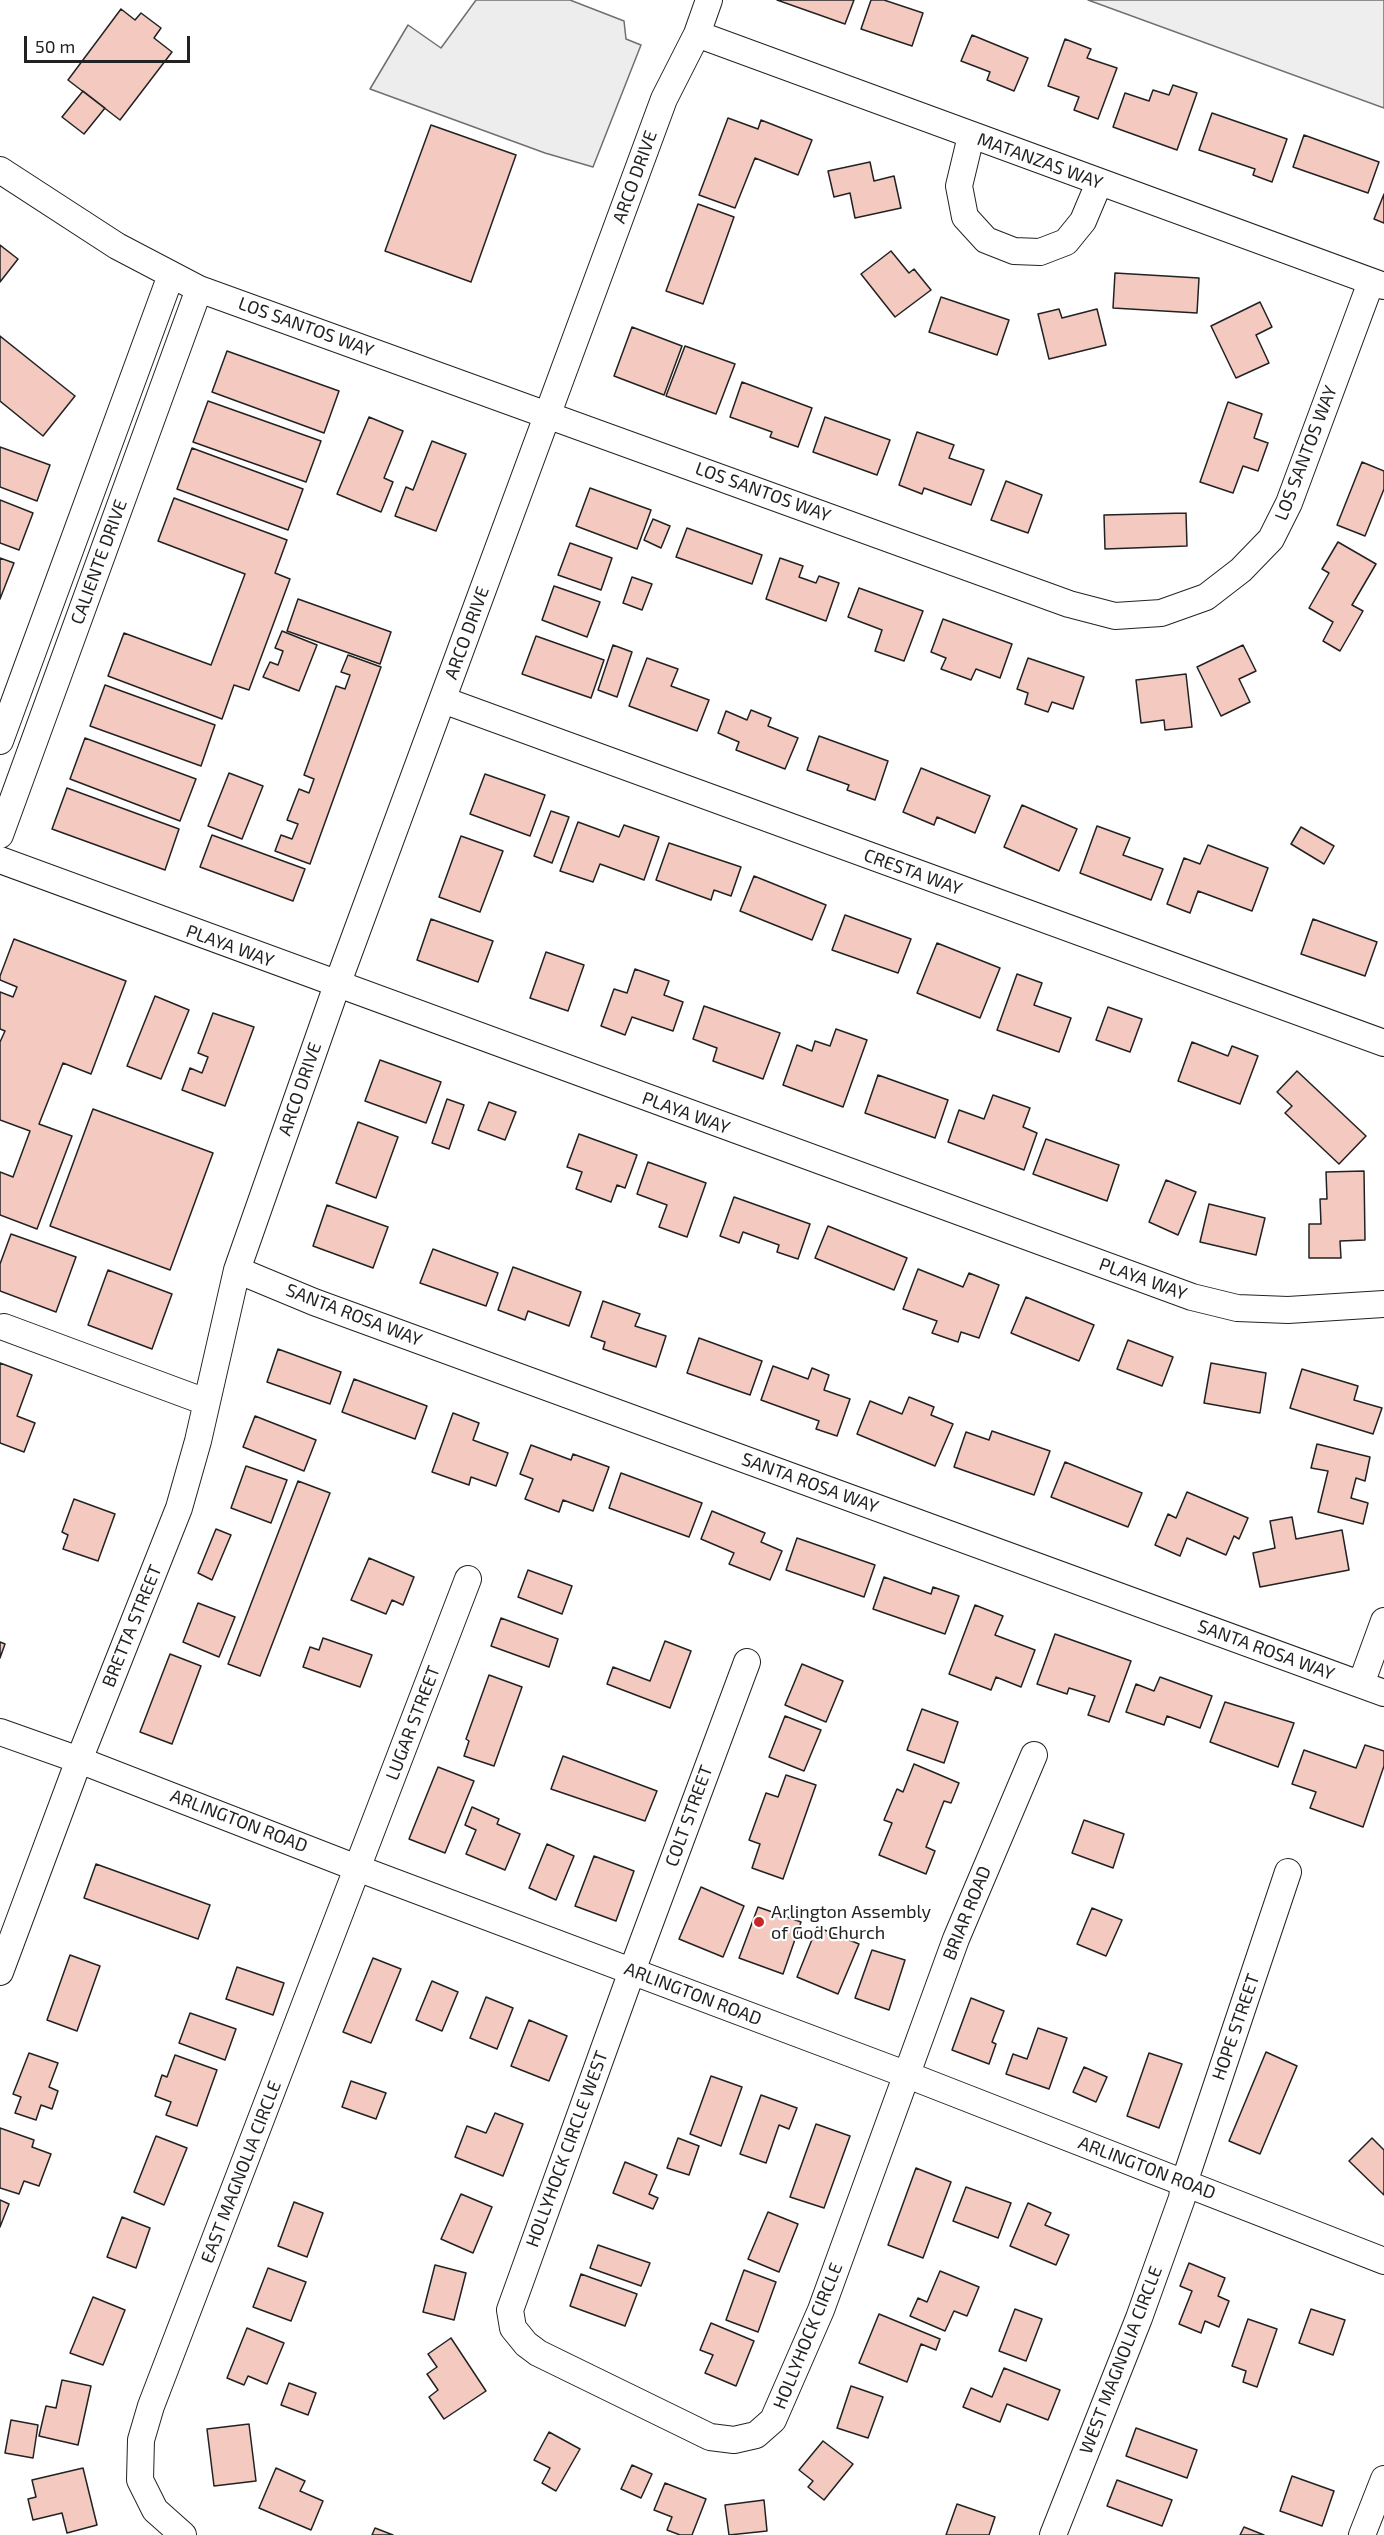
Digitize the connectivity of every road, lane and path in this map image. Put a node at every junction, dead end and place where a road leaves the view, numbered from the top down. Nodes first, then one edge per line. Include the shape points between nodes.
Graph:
1 (709, 0) edge
2 (697, 34) junction
3 (971, 136) junction
4 (0, 170) edge
5 (1099, 183) junction
6 (171, 275) junction
7 (1377, 284) edge
8 (199, 289) junction
9 (548, 413) junction
10 (95, 481) junction
11 (124, 492) junction
12 (443, 700) junction
13 (0, 741) edge
14 (0, 836) edge
15 (0, 860) edge
16 (337, 985) junction
17 (1384, 1043) edge
18 (237, 1270) junction
19 (1384, 1304) edge
20 (4, 1327) dead end
21 (206, 1402) junction
22 (468, 1579) dead end
23 (1384, 1620) edge
24 (747, 1662) dead end
25 (1373, 1689) edge
26 (0, 1732) edge
27 (1034, 1755) dead end
28 (79, 1760) junction
29 (357, 1868) junction
30 (1288, 1872) dead end
31 (632, 1971) junction
32 (0, 1972) edge
33 (905, 2074) junction
34 (1184, 2183) junction
35 (1384, 2261) edge
36 (513, 2328) joint
37 (1384, 2479) edge
38 (183, 2535) edge
39 (1053, 2535) edge
40 (1362, 2535) edge

1 - 2 street, ARCO DRIVE
2 - 3 street, MATANZAS WAY
2 - 9 street, ARCO DRIVE via 664,99
3 - 5 street, MATANZAS WAY
3 - 5 street via 959,186 965,217 986,240 1014,251 1040,252 1066,242 1083,221
4 - 6 street, LOS SANTOS WAY via 69,217
5 - 7 street, MATANZAS WAY
6 - 8 street, LOS SANTOS WAY
6 - 10 street, CALIENTE DRIVE
7 - 9 street, LOS SANTOS WAY via 1271,539 1241,570 1206,597 1161,613 1115,615 1069,604
8 - 9 street, LOS SANTOS WAY
8 - 11 street, CALIENTE DRIVE
9 - 12 street, ARCO DRIVE
10 - 11 street
10 - 13 street, CALIENTE DRIVE
11 - 14 street, CALIENTE DRIVE
12 - 16 street, ARCO DRIVE
12 - 17 street, CRESTA WAY
15 - 16 street, PLAYA WAY
16 - 18 street, ARCO DRIVE
16 - 19 street, PLAYA WAY via 1192,1298 1237,1308 1288,1310
18 - 21 street, BRETTA STREET
18 - 25 street, SANTA ROSA WAY via 314,1302
20 - 21 street
21 - 28 street, BRETTA STREET via 179,1508
22 - 29 street, LUGAR STREET
23 - 25 street
24 - 31 street, COLT STREET
26 - 28 street, ARLINGTON ROAD
27 - 33 street, BRIAR ROAD via 956,1939
28 - 29 street, ARLINGTON ROAD
28 - 32 street, BRETTA STREET
29 - 31 street, ARLINGTON ROAD
29 - 38 street, EAST MAGNOLIA CIRCLE via 141,2440 140,2480 155,2510
30 - 34 street, HOPE STREET
31 - 33 street, ARLINGTON ROAD
31 - 36 street, HOLLYHOCK CIRCLE WEST via 514,2295 510,2310
33 - 34 street, ARLINGTON ROAD
33 - 36 street, HOLLYHOCK CIRCLE via 821,2310 773,2420 756,2436 734,2440 710,2437 538,2353
34 - 35 street, ARLINGTON ROAD
34 - 39 street, WEST MAGNOLIA CIRCLE via 1139,2318
37 - 40 street

